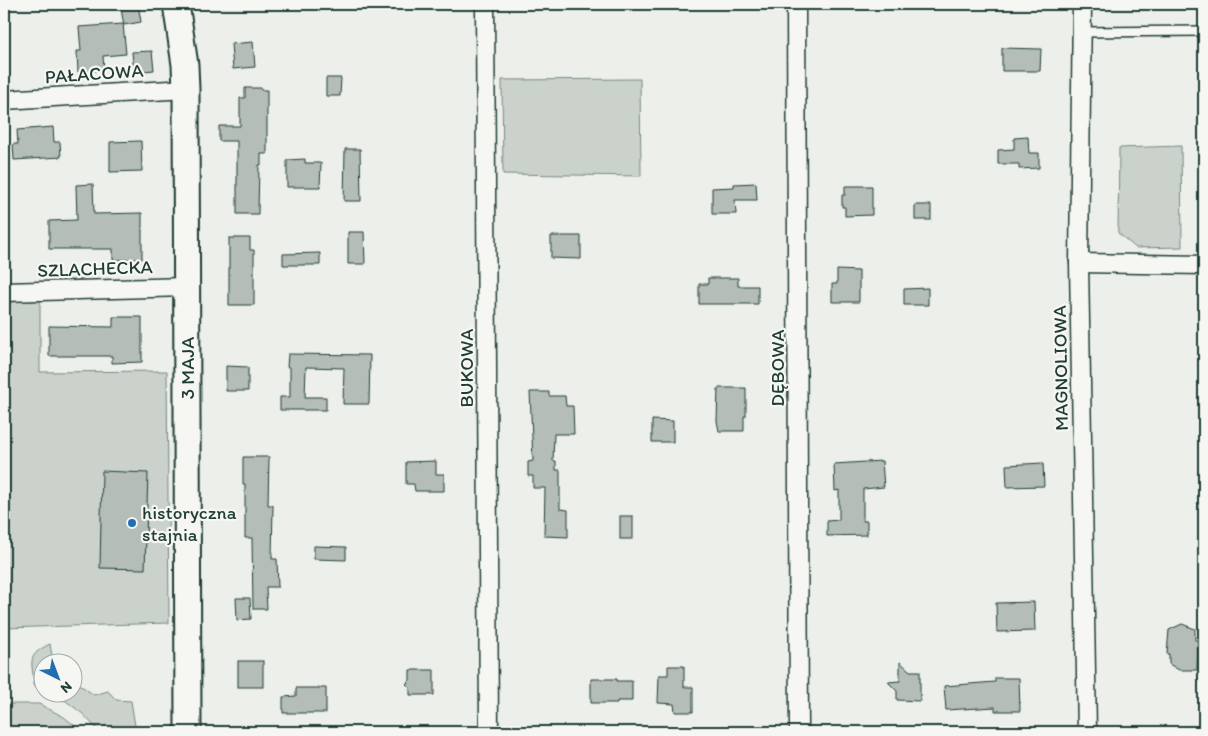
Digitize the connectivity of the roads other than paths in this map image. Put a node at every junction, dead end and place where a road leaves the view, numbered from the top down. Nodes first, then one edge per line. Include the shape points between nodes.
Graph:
1 (176, 4) edge
2 (485, 4) edge
3 (796, 4) edge
4 (1082, 4) edge
5 (1204, 31) edge
6 (1082, 32) junction
7 (186, 88) junction
8 (4, 100) edge
9 (1079, 263) junction
10 (1204, 265) edge
11 (187, 287) junction
12 (4, 292) edge
13 (188, 732) edge
14 (489, 732) edge
15 (799, 732) edge
16 (1087, 732) edge

1 - 7 street, 3 MAJA
2 - 14 street, BUKOWA
3 - 15 street, DĘBOWA
4 - 6 street, MAGNOLIOWA
5 - 6 lane
6 - 9 street, MAGNOLIOWA
7 - 8 street, PAŁACOWA
7 - 11 street, 3 MAJA
9 - 10 street
9 - 16 street, MAGNOLIOWA
11 - 12 street, SZLACHECKA
11 - 13 street, 3 MAJA

